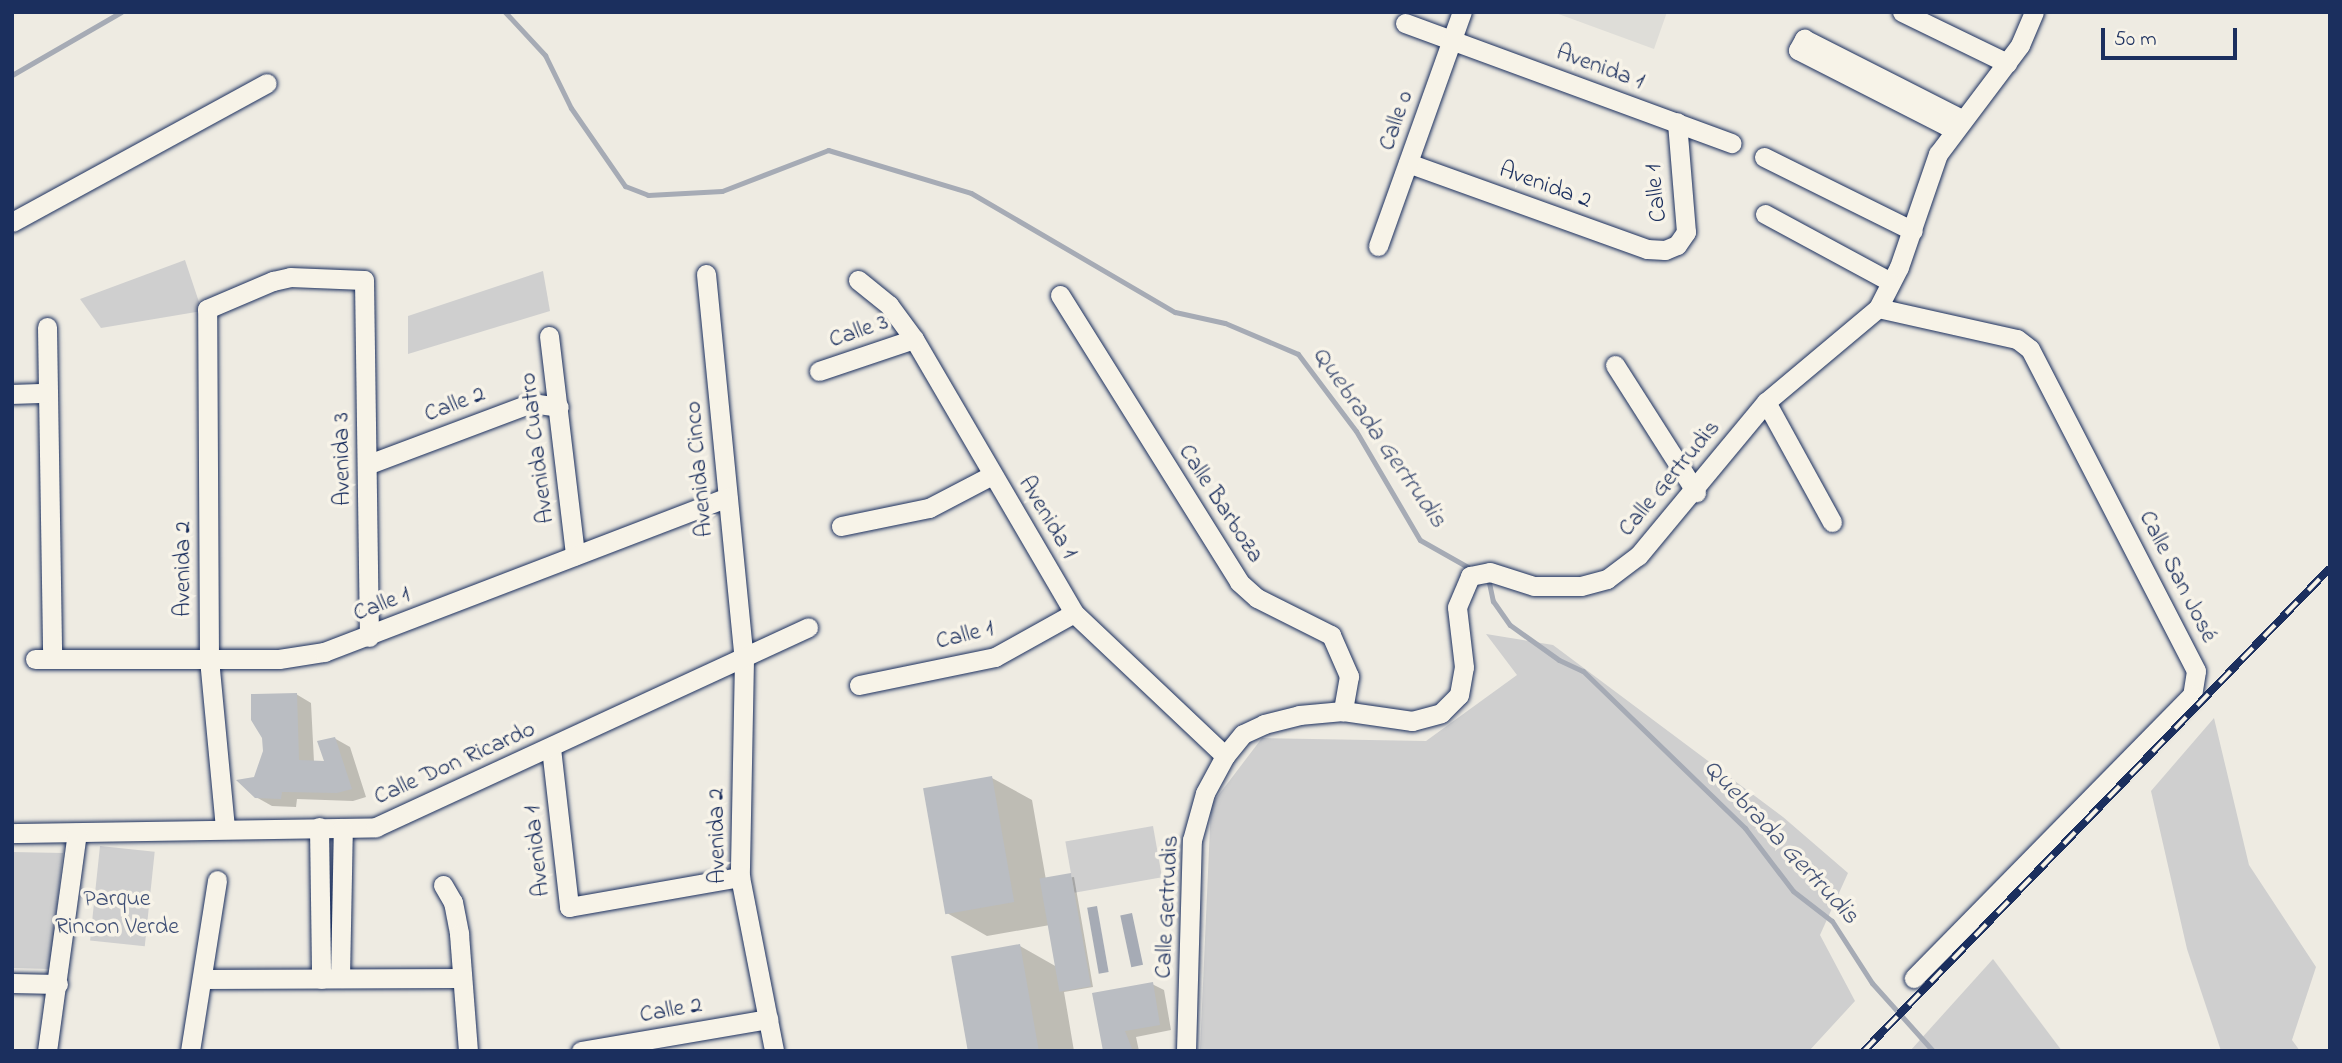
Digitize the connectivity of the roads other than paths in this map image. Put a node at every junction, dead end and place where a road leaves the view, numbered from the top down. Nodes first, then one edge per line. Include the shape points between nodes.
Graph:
1 (1462, 12) edge
2 (1902, 12) edge
3 (2034, 12) edge
4 (1405, 23) dead end
5 (1452, 40) junction
6 (2007, 63) junction
7 (267, 83) dead end
8 (1677, 122) junction
9 (1956, 123) junction
10 (1731, 143) dead end
11 (1764, 157) dead end
12 (1408, 163) junction
13 (1765, 214) dead end
14 (12, 222) edge
15 (1913, 231) junction
16 (1378, 246) dead end
17 (1665, 250) joint
18 (706, 274) dead end
19 (364, 280) joint
20 (858, 281) dead end
21 (1891, 282) junction
22 (1060, 295) dead end
23 (1878, 308) junction
24 (47, 327) dead end
25 (549, 336) dead end
26 (914, 339) junction
27 (1615, 365) dead end
28 (819, 371) dead end
29 (46, 393) junction
30 (12, 394) edge
31 (1766, 402) junction
32 (559, 407) junction
33 (369, 464) junction
34 (992, 475) junction
35 (1696, 492) junction
36 (727, 497) junction
37 (1832, 522) dead end
38 (841, 526) dead end
39 (575, 555) junction
40 (1074, 614) junction
41 (808, 628) dead end
42 (369, 637) junction
43 (209, 659) junction
44 (744, 659) junction
45 (859, 685) dead end
46 (1343, 711) junction
47 (551, 748) junction
48 (1225, 756) junction
49 (319, 827) junction
50 (225, 828) junction
51 (344, 828) junction
52 (12, 833) edge
53 (77, 833) junction
54 (740, 877) junction
55 (217, 880) dead end
56 (443, 885) dead end
57 (330, 978) junction
58 (462, 978) junction
59 (1913, 978) dead end
60 (203, 979) junction
61 (12, 983) edge
62 (58, 984) junction
63 (768, 1019) junction
64 (47, 1051) edge
65 (190, 1051) edge
66 (468, 1051) edge
67 (581, 1051) edge
68 (774, 1051) edge
69 (1186, 1051) edge

1 - 5 street, Calle 0
2 - 6 street
3 - 6 street, Calle Gertrudis
4 - 5 street, Avenida 1
5 - 8 street, Avenida 1
5 - 12 street, Calle 0
6 - 9 street, Calle Gertrudis
7 - 14 street
8 - 10 street, Avenida 1
8 - 17 street, Calle 1 via 1686,232
9 - 9 street via 1804,39 1798,50
9 - 15 street, Calle Gertrudis via 1938,154
11 - 15 street
12 - 16 street, Calle 0
12 - 17 street, Avenida 2 via 1647,249
13 - 21 street
15 - 21 street, Calle Gertrudis
18 - 36 street, Avenida Cinco
19 - 33 street, Avenida 3
19 - 43 street, Avenida 2 via 290,277 207,309
20 - 26 street, Avenida 1 via 890,305
21 - 23 street, Calle Gertrudis
22 - 46 street, Calle Barboza via 1239,582 1257,598 1331,635 1349,676
23 - 31 street, Calle Gertrudis
23 - 59 street, Calle San José via 2017,339 2031,349 2196,671 2192,695
24 - 29 street
25 - 32 street, Avenida Cuatro
26 - 28 street, Calle 3
26 - 34 street, Avenida 1
27 - 35 street
29 - 30 street
29 - 43 street, Calle 1 via 43,659
31 - 35 street, Calle Gertrudis
31 - 37 street
32 - 33 street, Calle 2 via 531,403
32 - 39 street, Avenida Cuatro
33 - 42 street, Avenida 3
34 - 38 street via 929,508
34 - 40 street, Avenida 1
35 - 46 street, Calle Gertrudis via 1639,556 1607,579 1560,587 1490,572 1470,576 1458,600 1464,667 1459,695 1441,713 1391,721
36 - 39 street, Calle 1
36 - 44 street, Avenida Cinco
39 - 42 street, Calle 1
40 - 45 street, Calle 1 via 995,657
40 - 48 street, Avenida 1
41 - 44 street, Calle Don Ricardo
42 - 43 street, Calle 1 via 324,652 279,659
43 - 50 street, Avenida 2
44 - 47 street, Calle Don Ricardo
44 - 54 street, Avenida 2
46 - 48 street, Calle Gertrudis via 1264,723 1243,734
47 - 51 street, Calle Don Ricardo via 376,828
47 - 54 street, Avenida 1 via 569,907
48 - 69 street, Calle Gertrudis via 1205,793 1192,840
49 - 50 street, Calle Don Ricardo
49 - 51 street, Calle Don Ricardo
49 - 57 street
50 - 53 street, Calle Don Ricardo
51 - 57 street
52 - 53 street, Calle Don Ricardo
53 - 62 street
54 - 63 street, Avenida 2
55 - 60 street
56 - 58 street via 453,902
57 - 58 street
57 - 60 street
58 - 66 street
60 - 65 street
61 - 62 street
62 - 64 street
63 - 67 street, Calle 2
63 - 68 street, Avenida 2

